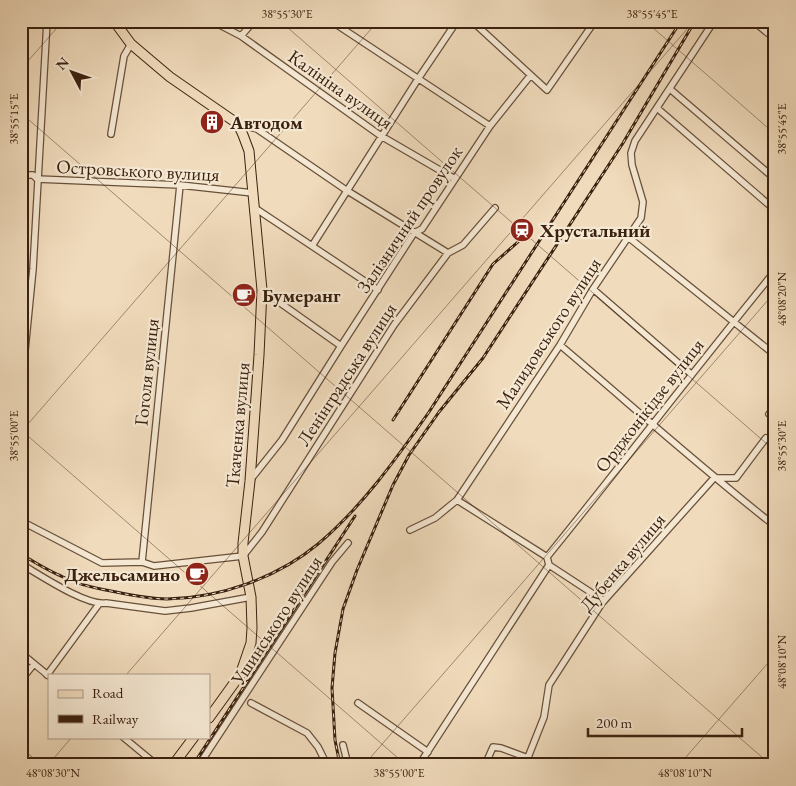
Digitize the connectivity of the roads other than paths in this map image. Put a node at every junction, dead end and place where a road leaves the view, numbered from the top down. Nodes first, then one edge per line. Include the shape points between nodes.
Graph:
1 (47, 21) edge
2 (114, 21) edge
3 (212, 21) edge
4 (254, 21) edge
5 (331, 21) edge
6 (457, 21) edge
7 (472, 21) edge
8 (595, 21) edge
9 (714, 21) edge
10 (753, 21) edge
11 (241, 36) junction
12 (775, 39) edge
13 (131, 44) junction
14 (530, 76) junction
15 (418, 79) junction
16 (670, 89) junction
17 (657, 108) junction
18 (238, 124) junction
19 (490, 126) junction
20 (111, 134) dead end
21 (382, 136) junction
22 (21, 175) edge
23 (37, 179) junction
24 (455, 179) junction
25 (775, 179) edge
26 (180, 185) junction
27 (346, 190) junction
28 (253, 194) junction
29 (255, 208) junction
30 (495, 208) dead end
31 (775, 210) edge
32 (414, 234) junction
33 (628, 236) junction
34 (312, 246) junction
35 (448, 253) junction
36 (775, 271) edge
37 (593, 289) junction
38 (262, 290) junction
39 (378, 290) junction
40 (733, 322) junction
41 (560, 345) junction
42 (341, 346) junction
43 (775, 354) edge
44 (691, 374) junction
45 (21, 391) edge
46 (775, 407) edge
47 (775, 419) edge
48 (654, 424) junction
49 (775, 444) edge
50 (714, 478) junction
51 (250, 481) junction
52 (457, 500) junction
53 (21, 521) edge
54 (775, 526) edge
55 (410, 530) dead end
56 (348, 544) dead end
57 (242, 556) junction
58 (547, 557) junction
59 (142, 562) junction
60 (21, 564) edge
61 (549, 565) junction
62 (251, 597) junction
63 (604, 601) junction
64 (100, 604) junction
65 (21, 653) edge
66 (34, 664) junction
67 (49, 674) edge
68 (48, 675) edge
69 (21, 680) edge
70 (251, 703) dead end
71 (358, 703) dead end
72 (210, 717) edge
73 (124, 738) edge
74 (193, 738) edge
75 (343, 745) dead end
76 (428, 752) junction
77 (528, 758) junction
78 (157, 765) edge
79 (173, 765) edge
80 (199, 765) edge
81 (327, 765) edge
82 (348, 765) edge
83 (419, 765) edge
84 (485, 765) edge
85 (525, 765) edge

1 - 23 street
2 - 13 main road
3 - 11 street, Калініна вулиця
4 - 11 street
5 - 15 street
6 - 15 street
7 - 14 street
8 - 14 street via 547,90
9 - 16 street, Малидовського вулиця
10 - 12 street
11 - 21 street, Калініна вулиця
13 - 18 main road via 170,77
13 - 20 street via 124,56
14 - 19 street, Залізничний провулок
15 - 19 street
15 - 21 street
16 - 17 street, Малидовського вулиця
16 - 25 street
17 - 31 street
17 - 33 street, Малидовського вулиця via 635,141 631,153 643,202 641,218
18 - 27 street via 257,129
18 - 28 main road, Ткаченка вулиця via 249,152
19 - 24 street, Залізничний провулок
21 - 24 street, Калініна вулиця
21 - 27 street
22 - 23 street, Островського вулиця
23 - 26 street, Островського вулиця
23 - 45 street via 33,269
24 - 32 street, Залізничний провулок via 422,229
26 - 28 street, Островського вулиця
26 - 59 street, Гоголя вулиця
27 - 32 street
27 - 34 street
28 - 29 main road, Ткаченка вулиця
29 - 34 street
29 - 38 main road, Ткаченка вулиця
30 - 35 street, Ленінградська вулиця via 463,245
32 - 35 street
32 - 39 street, Залізничний провулок
33 - 37 street, Малидовського вулиця
33 - 40 street
34 - 39 street
35 - 57 street, Ленінградська вулиця via 394,325 262,532
36 - 40 street, Орджонікідзе вулиця
37 - 41 street, Малидовського вулиця
37 - 44 street
38 - 42 street
38 - 51 main road, Ткаченка вулиця
39 - 42 street, Залізничний провулок
40 - 43 street
40 - 44 street, Орджонікідзе вулиця
41 - 48 street
41 - 52 street, Малидовського вулиця
42 - 51 street, Залізничний провулок via 282,440
44 - 48 street, Орджонікідзе вулиця
46 - 47 street via 769,414
48 - 50 street
48 - 58 street, Орджонікідзе вулиця
49 - 50 street via 766,438 736,478
50 - 54 street
50 - 63 street, Дубенка вулиця
51 - 57 main road, Ткаченка вулиця
52 - 55 street, Малидовського вулиця via 435,518
52 - 58 street
53 - 59 street via 102,563
56 - 80 street, Ушинського вулиця via 332,562
57 - 59 street via 154,566
57 - 62 main road, Ткаченка вулиця
58 - 61 street
60 - 64 street
61 - 63 street
61 - 76 street
62 - 64 street via 165,611
62 - 72 main road, Ткаченка вулиця via 251,643 245,661 240,675
63 - 77 street, Дубенка вулиця via 549,685 544,717
64 - 67 street
65 - 66 street
66 - 68 street
66 - 69 street
70 - 81 street via 307,733
71 - 76 street
73 - 78 street
74 - 79 main road
75 - 82 street
76 - 83 street
77 - 84 street via 493,747
77 - 85 street, Дубенка вулиця

